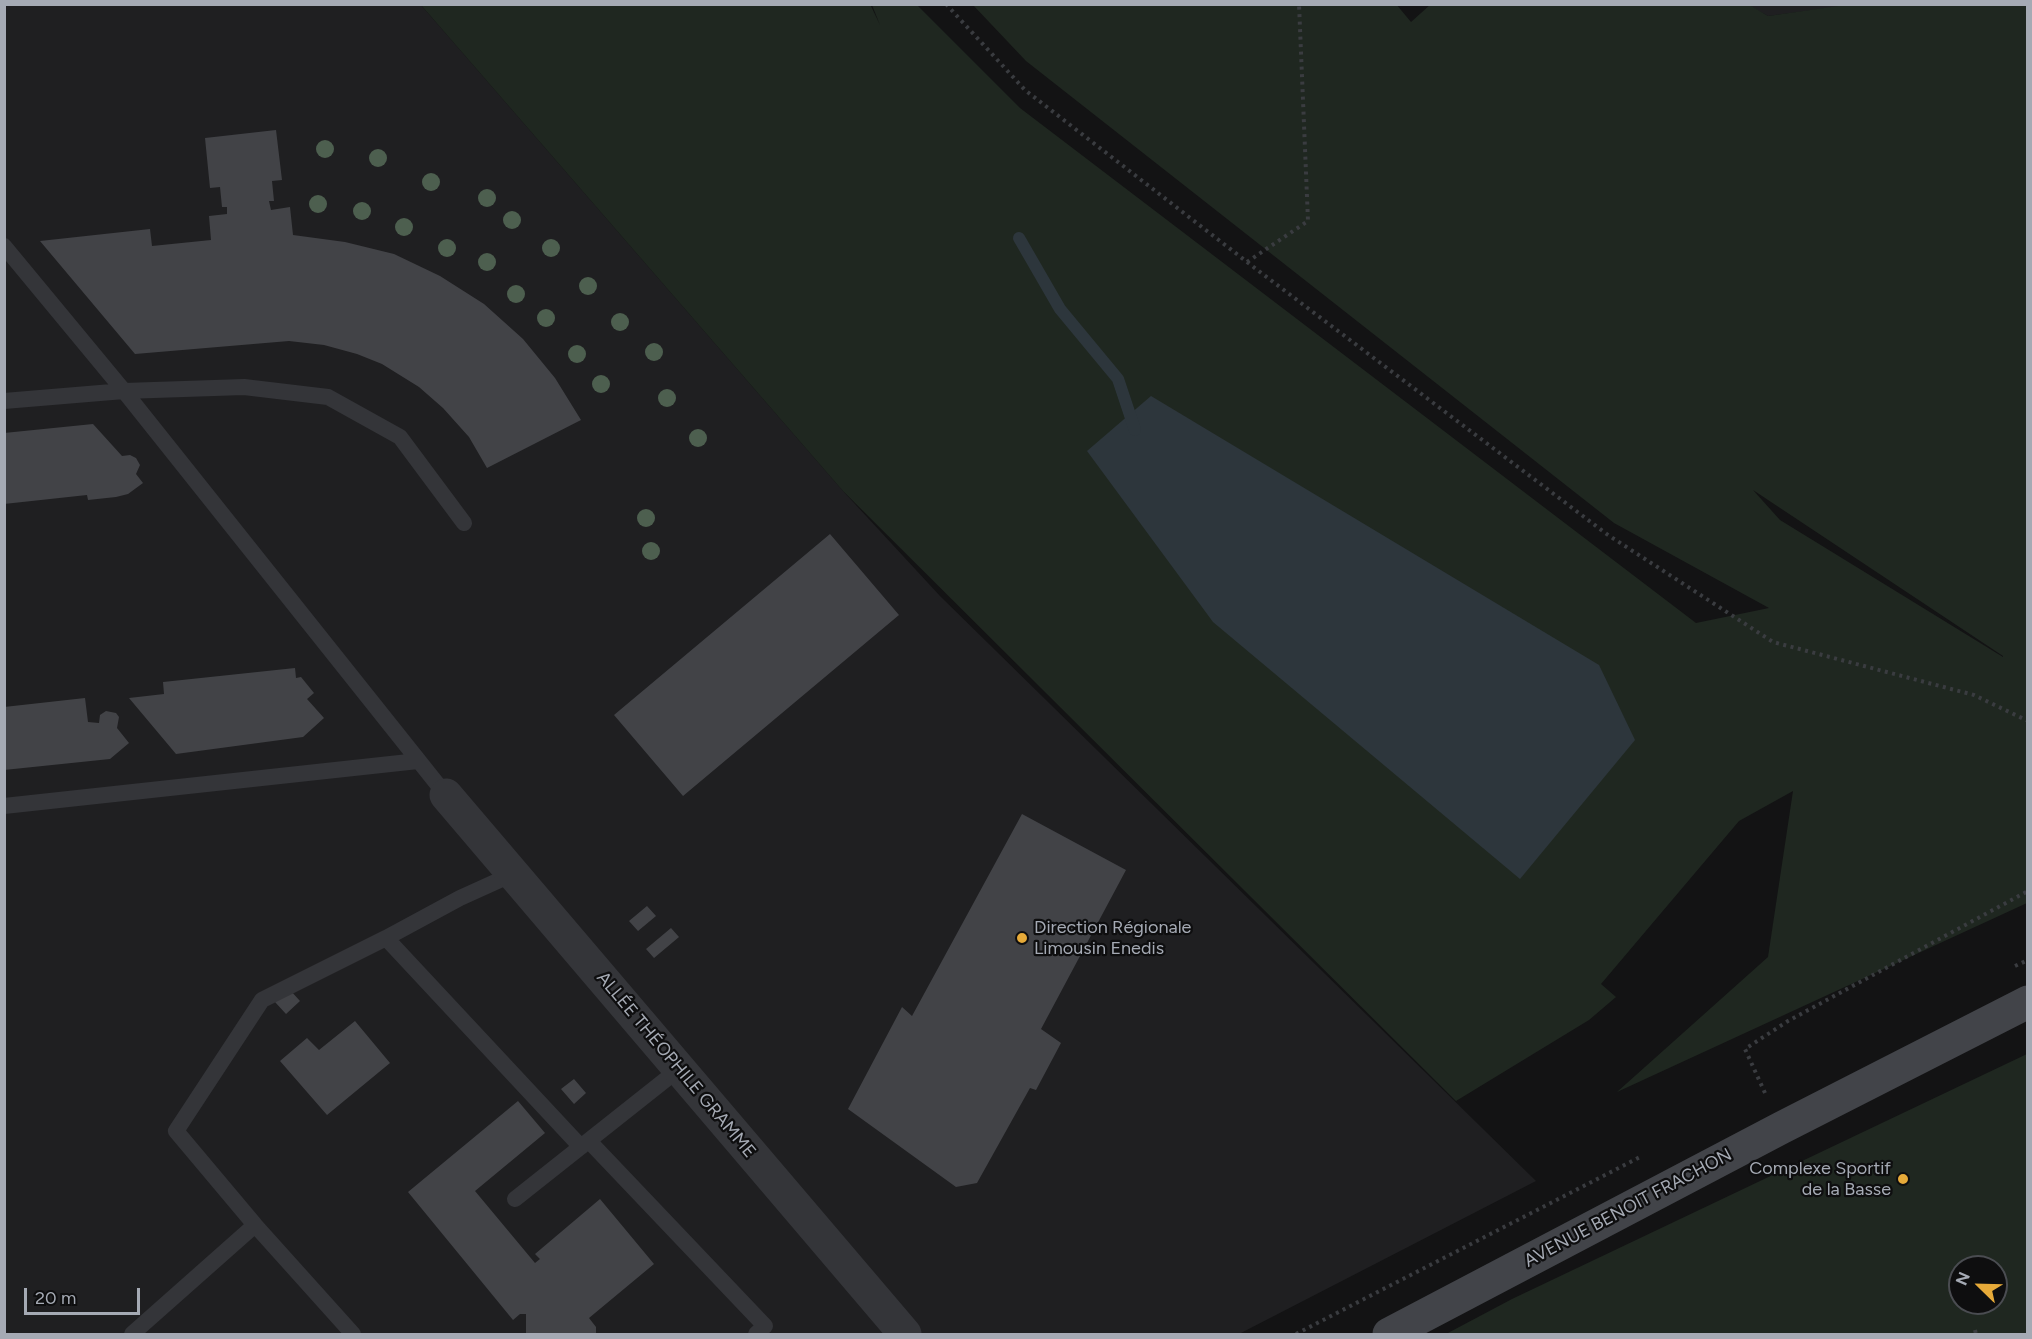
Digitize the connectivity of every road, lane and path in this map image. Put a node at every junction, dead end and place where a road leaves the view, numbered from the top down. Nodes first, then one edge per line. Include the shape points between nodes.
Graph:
1 (946, 4) edge
2 (1299, 4) edge
3 (4, 246) edge
4 (1247, 262) junction
5 (124, 391) junction
6 (4, 402) edge
7 (464, 523) dead end
8 (2028, 721) edge
9 (418, 761) junction
10 (446, 795) joint
11 (4, 806) edge
12 (513, 874) junction
13 (2028, 891) edge
14 (386, 938) junction
15 (2028, 1002) edge
16 (679, 1069) junction
17 (1766, 1093) dead end
18 (584, 1144) junction
19 (515, 1199) dead end
20 (255, 1225) junction
21 (132, 1335) edge
22 (353, 1335) edge
23 (756, 1335) edge
24 (905, 1335) edge
25 (1389, 1335) edge

1 - 4 path via 1025,90
2 - 4 path via 1308,221
3 - 5 lane
4 - 8 path via 1608,535 1773,642 1974,694
5 - 6 lane
5 - 7 lane via 244,387 328,397 400,437
5 - 9 lane
9 - 10 lane
9 - 11 lane
10 - 12 street, ALLÉE THÉOPHILE GRAMME
12 - 14 lane
12 - 16 street, ALLÉE THÉOPHILE GRAMME
13 - 17 path via 1788,1021 1745,1049
14 - 18 lane
14 - 20 lane via 262,1000 176,1131
15 - 25 main road, AVENUE BENOIT FRACHON
16 - 18 lane
16 - 24 street, ALLÉE THÉOPHILE GRAMME
18 - 19 lane
18 - 23 lane via 765,1326
20 - 21 lane
20 - 22 lane

